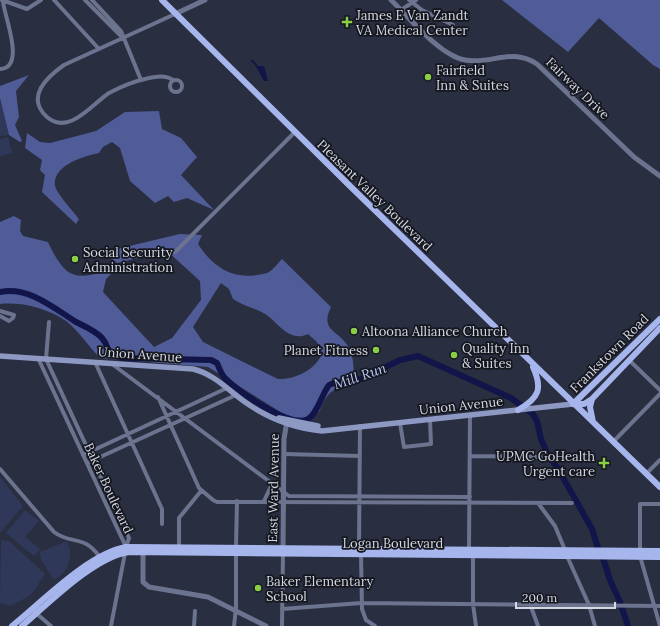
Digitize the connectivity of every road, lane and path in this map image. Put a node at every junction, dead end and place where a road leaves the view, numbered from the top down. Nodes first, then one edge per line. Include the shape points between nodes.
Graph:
1 (2, 0) edge
2 (41, 0) edge
3 (54, 0) edge
4 (85, 0) edge
5 (92, 0) edge
6 (162, 0) edge
7 (205, 0) edge
8 (391, 0) edge
9 (412, 1) edge
10 (401, 10) junction
11 (422, 10) junction
12 (175, 14) junction
13 (413, 21) junction
14 (453, 25) dead end
15 (124, 39) junction
16 (99, 49) junction
17 (0, 69) edge
18 (141, 80) junction
19 (173, 80) dead end
20 (295, 132) junction
21 (660, 176) edge
22 (175, 252) dead end
23 (0, 311) edge
24 (0, 316) edge
25 (660, 319) edge
26 (49, 322) dead end
27 (660, 328) edge
28 (624, 354) junction
29 (0, 356) edge
30 (38, 358) junction
31 (46, 359) junction
32 (629, 360) junction
33 (94, 362) junction
34 (112, 363) junction
35 (532, 363) junction
36 (227, 388) junction
37 (660, 390) edge
38 (660, 394) edge
39 (236, 395) junction
40 (158, 397) junction
41 (592, 399) junction
42 (573, 404) junction
43 (524, 408) junction
44 (177, 412) junction
45 (470, 415) junction
46 (166, 416) junction
47 (185, 418) junction
48 (430, 420) junction
49 (287, 422) junction
50 (400, 423) junction
51 (594, 424) junction
52 (170, 425) junction
53 (360, 426) junction
54 (128, 434) junction
55 (613, 442) junction
56 (132, 443) junction
57 (89, 452) junction
58 (284, 454) junction
59 (83, 455) junction
60 (360, 456) junction
61 (470, 456) junction
62 (541, 457) dead end
63 (93, 460) junction
64 (660, 460) edge
65 (86, 463) junction
66 (0, 469) edge
67 (646, 474) junction
68 (272, 484) junction
69 (660, 487) edge
70 (201, 491) junction
71 (283, 492) junction
72 (360, 496) junction
73 (470, 500) junction
74 (237, 501) junction
75 (264, 501) junction
76 (283, 501) junction
77 (360, 501) junction
78 (538, 503) junction
79 (572, 503) dead end
80 (660, 504) edge
81 (162, 524) dead end
82 (123, 526) junction
83 (117, 529) junction
84 (179, 547) junction
85 (469, 549) junction
86 (125, 550) junction
87 (236, 550) junction
88 (283, 550) junction
89 (360, 551) junction
90 (660, 551) edge
91 (143, 553) junction
92 (566, 553) junction
93 (640, 554) junction
94 (473, 555) junction
95 (99, 556) junction
96 (660, 557) edge
97 (361, 603) junction
98 (473, 604) junction
99 (530, 604) junction
100 (589, 605) junction
101 (653, 606) junction
102 (660, 606) edge
103 (282, 609) junction
104 (236, 610) junction
105 (195, 612) dead end
106 (37, 614) junction
107 (12, 626) edge
108 (22, 626) edge
109 (51, 626) edge
110 (111, 626) edge
111 (194, 626) edge
112 (234, 626) edge
113 (266, 626) edge
114 (282, 626) edge
115 (375, 626) edge
116 (476, 626) edge
117 (538, 626) edge
118 (595, 626) edge
119 (660, 626) edge

1 - 2 street via 28,9
1 - 17 street via 9,22 12,61
3 - 16 street
4 - 15 street
5 - 15 street via 121,31
6 - 12 main road, Pleasant Valley Boulevard
7 - 12 street
8 - 10 street, Fairway Drive
9 - 10 street
9 - 11 street
10 - 13 street, Fairway Drive
11 - 13 street
11 - 14 street
12 - 15 street
12 - 20 main road, Pleasant Valley Boulevard
13 - 21 street, Fairway Drive via 443,50 457,58 473,61 514,56 537,64 629,152
15 - 16 street
15 - 18 street
16 - 18 street via 64,65 42,85 38,94 39,104 50,119 64,123 77,119 123,85
18 - 19 street via 160,76
20 - 22 street
20 - 35 main road, Pleasant Valley Boulevard
23 - 24 street via 14,315 14,318 9,321
25 - 28 main road, Frankstown Road
26 - 31 street
27 - 32 main road, Frankstown Road
28 - 32 main road
28 - 42 main road, Frankstown Road
29 - 30 main road, Union Avenue
30 - 31 main road, Union Avenue
30 - 59 street, Baker Boulevard
31 - 33 main road, Union Avenue
31 - 57 street, Baker Boulevard
32 - 37 street
32 - 41 main road, Frankstown Road
33 - 34 main road, Union Avenue
33 - 54 street
34 - 36 main road, Union Avenue via 193,369 211,376
34 - 40 street
35 - 42 main road, Pleasant Valley Boulevard
35 - 43 main road via 539,386 534,399
36 - 39 main road, Union Avenue
36 - 44 street
38 - 55 street
39 - 47 street
39 - 49 main road, Union Avenue via 265,414
40 - 44 street
40 - 46 street
41 - 42 main road, Frankstown Road via 584,404
41 - 51 main road via 590,410
42 - 43 main road, Union Avenue
42 - 51 main road, Pleasant Valley Boulevard
43 - 45 main road, Union Avenue
44 - 46 street
44 - 47 street
45 - 48 main road, Union Avenue
45 - 61 street
46 - 52 street
46 - 54 street
47 - 52 street
47 - 68 street
48 - 50 main road, Union Avenue
48 - 50 street via 431,444 408,448 402,444
49 - 53 main road, Union Avenue via 328,429
49 - 58 street, East Ward Avenue
50 - 53 main road, Union Avenue
51 - 55 main road, Pleasant Valley Boulevard
52 - 56 street
52 - 70 street
53 - 60 street
54 - 56 street
54 - 57 street
55 - 67 main road, Pleasant Valley Boulevard
56 - 63 street
56 - 81 street via 162,509
57 - 59 street
57 - 63 street, Baker Boulevard
58 - 60 street
58 - 71 street, East Ward Avenue
59 - 65 street, Baker Boulevard
60 - 72 street
61 - 62 street
61 - 73 street
63 - 65 street
63 - 82 street, Baker Boulevard
64 - 67 street
65 - 83 street, Baker Boulevard
66 - 95 street via 54,532 64,538 90,545
67 - 69 main road, Pleasant Valley Boulevard
68 - 71 street
68 - 75 street
70 - 74 street via 217,502
70 - 84 street via 179,518
71 - 72 street via 289,496
71 - 76 street, East Ward Avenue
72 - 73 street
72 - 77 street
73 - 77 street
73 - 78 street
73 - 85 street
74 - 75 street
74 - 87 street
75 - 76 street
76 - 77 street
76 - 88 street, East Ward Avenue
77 - 89 street
78 - 79 street
78 - 92 street via 555,526
80 - 93 street via 640,504
82 - 83 street
82 - 86 street, Baker Boulevard via 129,538
83 - 86 street, Baker Boulevard
84 - 86 main road, Logan Boulevard
84 - 87 main road, Logan Boulevard
85 - 89 main road, Logan Boulevard
85 - 92 main road, Logan Boulevard
86 - 91 main road, Logan Boulevard
86 - 95 main road
86 - 106 main road via 94,567
86 - 110 street
87 - 88 main road, Logan Boulevard
87 - 91 main road, Logan Boulevard
87 - 104 street
88 - 89 main road, Logan Boulevard
88 - 103 street
89 - 94 main road, Logan Boulevard
89 - 97 street
90 - 93 main road, Logan Boulevard
91 - 104 street via 143,582 149,587 208,597
92 - 93 main road, Logan Boulevard
92 - 94 main road, Logan Boulevard
92 - 100 street
93 - 96 main road, Logan Boulevard
93 - 101 street
94 - 98 street
95 - 107 main road
97 - 98 street
97 - 103 street
97 - 115 street via 363,616
98 - 99 street
98 - 116 street
99 - 100 street
99 - 117 street
100 - 101 street
100 - 118 street
101 - 102 street
101 - 119 street
103 - 114 street
104 - 112 street
104 - 113 street
105 - 111 street
106 - 108 main road
106 - 109 street

